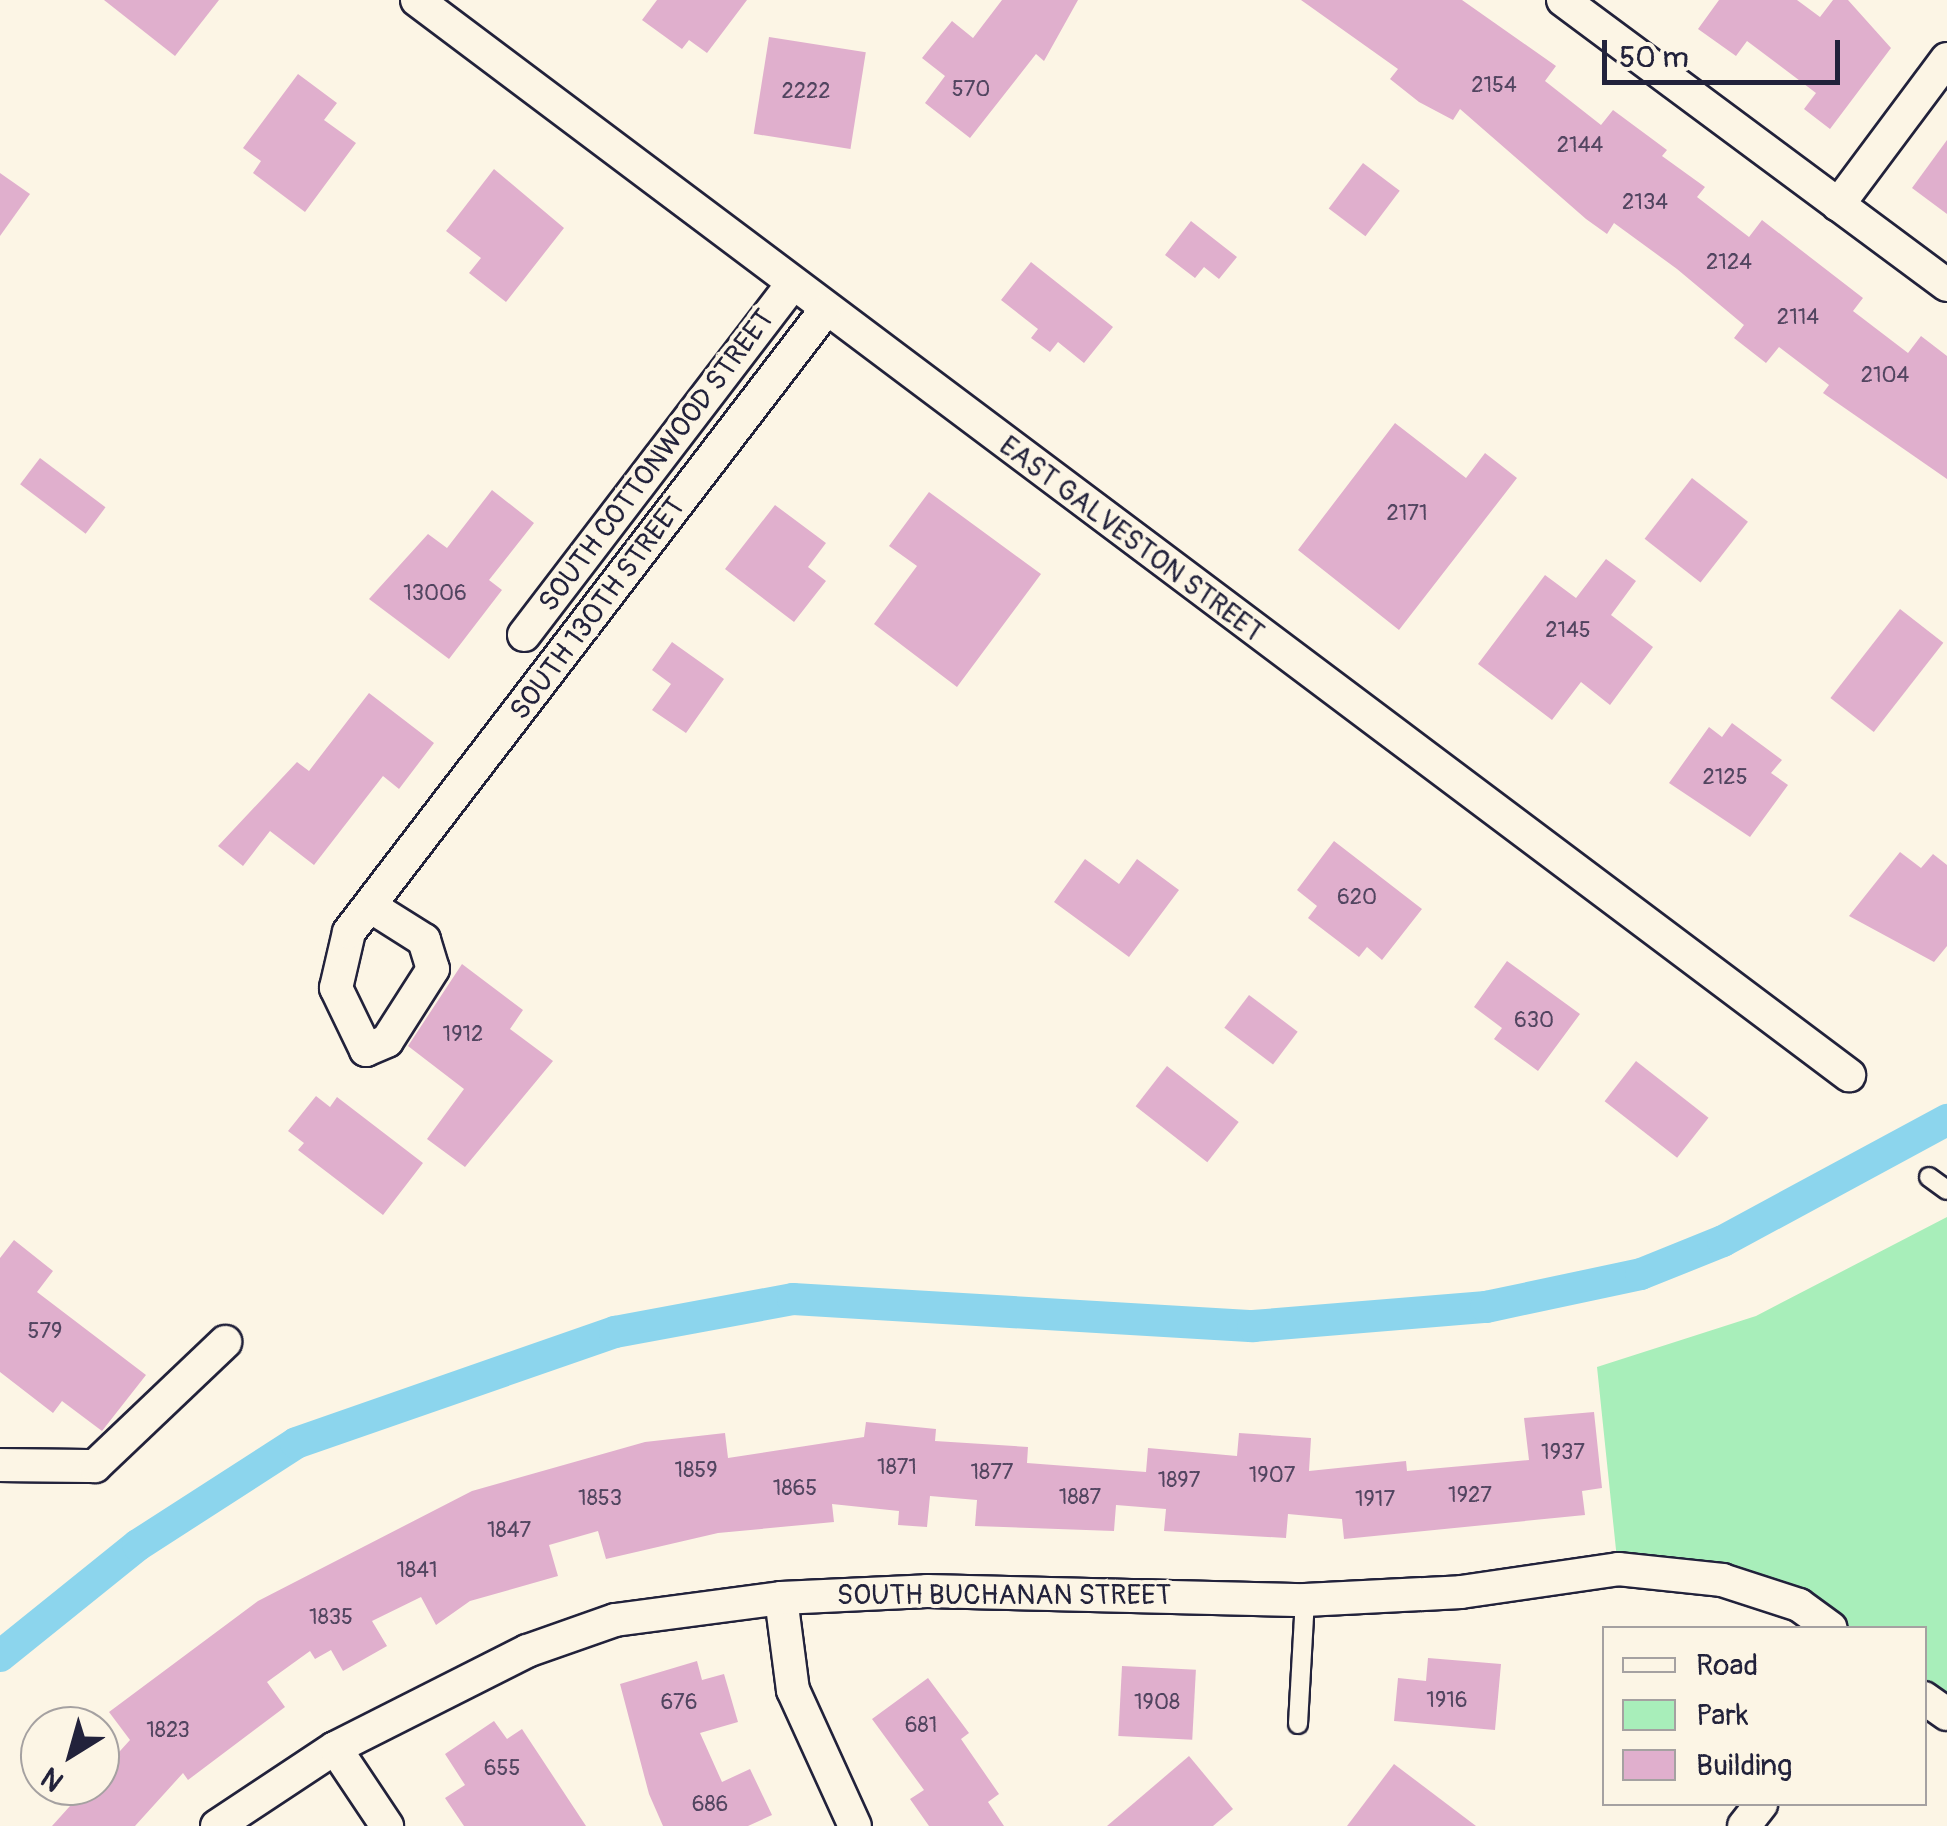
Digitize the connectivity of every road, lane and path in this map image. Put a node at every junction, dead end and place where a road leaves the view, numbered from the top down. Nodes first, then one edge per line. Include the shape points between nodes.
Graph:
1 (417, 0) edge
2 (1563, 0) edge
3 (1947, 58) edge
4 (1838, 204) junction
5 (1947, 286) edge
6 (790, 287) junction
7 (824, 312) junction
8 (524, 635) dead end
9 (370, 906) dead end
10 (1849, 1075) dead end
11 (1928, 1177) dead end
12 (1947, 1190) edge
13 (225, 1342) dead end
14 (0, 1466) edge
15 (781, 1598) junction
16 (1306, 1600) junction
17 (1828, 1626) edge
18 (1298, 1724) dead end
19 (335, 1748) junction
20 (1759, 1806) edge
21 (216, 1826) edge
22 (387, 1826) edge
23 (855, 1826) edge
24 (1744, 1826) edge

1 - 6 street, EAST GALVESTON STREET
2 - 4 street
3 - 4 street
4 - 5 street
6 - 7 street, EAST GALVESTON STREET
6 - 8 street, SOUTH COTTONWOOD STREET
7 - 9 street, SOUTH 130TH STREET
7 - 10 street, EAST GALVESTON STREET
11 - 12 lane
13 - 14 street via 95,1466
15 - 16 street, SOUTH BUCHANAN STREET via 927,1591
15 - 19 street, SOUTH BUCHANAN STREET via 615,1620 467,1675
15 - 23 street via 793,1690
16 - 17 street, SOUTH BUCHANAN STREET via 1461,1592 1618,1569 1722,1580 1799,1604
16 - 18 lane
19 - 21 street, SOUTH BUCHANAN STREET
19 - 22 street
20 - 24 street

